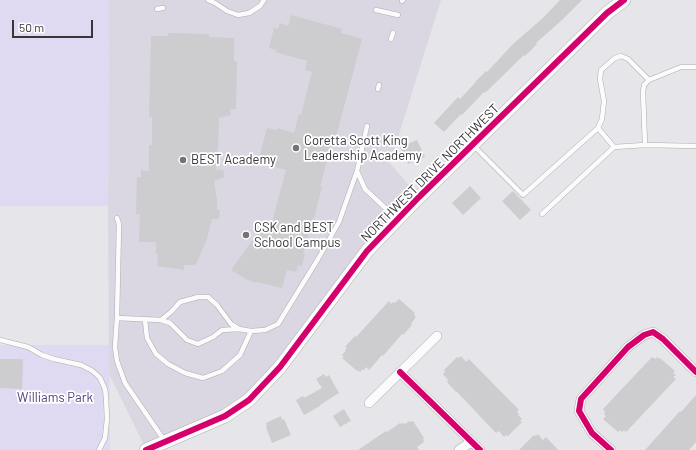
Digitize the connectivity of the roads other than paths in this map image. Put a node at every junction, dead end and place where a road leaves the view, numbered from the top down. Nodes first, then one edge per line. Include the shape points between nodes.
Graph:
1 (208, 0) edge
2 (264, 0) edge
3 (624, 0) edge
4 (163, 8) dead end
5 (157, 9) dead end
6 (376, 10) dead end
7 (398, 15) dead end
8 (392, 33) dead end
9 (391, 39) dead end
10 (696, 67) edge
11 (649, 80) junction
12 (368, 126) dead end
13 (598, 128) junction
14 (472, 145) junction
15 (645, 145) junction
16 (696, 146) edge
17 (614, 147) junction
18 (357, 171) junction
19 (542, 214) dead end
20 (117, 218) dead end
21 (398, 219) junction
22 (117, 318) junction
23 (145, 320) junction
24 (161, 320) junction
25 (239, 329) junction
26 (251, 332) junction
27 (436, 336) dead end
28 (0, 340) edge
29 (400, 372) junction
30 (696, 372) edge
31 (369, 403) dead end
32 (166, 442) junction
33 (471, 442) junction
34 (99, 450) edge
35 (146, 450) edge
36 (459, 450) edge
37 (480, 450) edge
38 (611, 450) edge

1 - 2 lane via 238,15 249,13
3 - 14 street, NORTHWEST DRIVE NORTHWEST via 607,13
4 - 5 lane
6 - 7 lane
8 - 9 lane
10 - 11 lane via 681,67
11 - 13 lane via 628,59 621,56 601,70 604,101
11 - 15 lane via 644,85 643,92
12 - 18 lane
13 - 14 lane via 523,195
13 - 17 lane
14 - 21 street, NORTHWEST DRIVE NORTHWEST
15 - 16 lane
15 - 17 lane
17 - 19 lane
18 - 21 lane via 365,188
18 - 26 lane via 339,222 278,324 265,330
20 - 22 lane
21 - 32 street, NORTHWEST DRIVE NORTHWEST via 367,251 280,367 249,400 225,416
22 - 23 lane
22 - 32 lane via 116,361 125,382
23 - 24 lane
23 - 26 lane via 148,338 156,354 185,373 203,378 222,371 240,355
24 - 25 lane via 170,323 187,340 198,344 222,330
24 - 25 lane via 180,302 208,297 231,324
25 - 26 lane
27 - 29 street
28 - 34 lane via 28,347 54,359 81,365 100,378 106,397 107,419 105,438
29 - 31 street
29 - 33 street
30 - 38 street via 653,332 644,335 628,347 581,399 579,411 592,433
32 - 35 street, NORTHWEST DRIVE NORTHWEST
33 - 36 street
33 - 37 street

